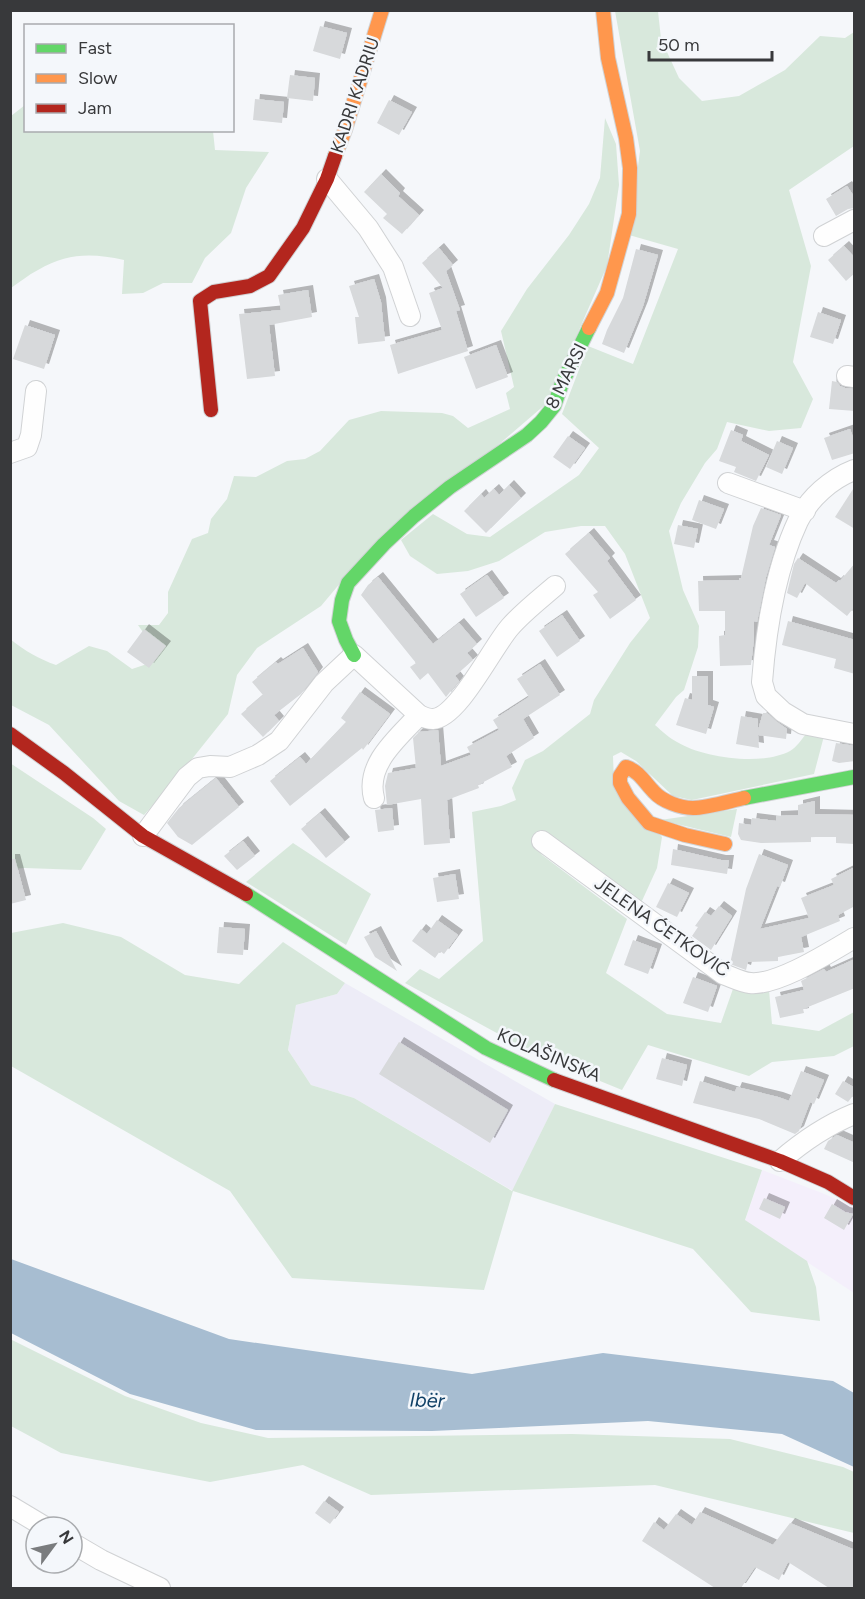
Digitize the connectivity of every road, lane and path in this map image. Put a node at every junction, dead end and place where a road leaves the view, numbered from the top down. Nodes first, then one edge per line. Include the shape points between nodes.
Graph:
1 (382, 10) edge
2 (603, 10) edge
3 (327, 179) junction
4 (855, 220) edge
5 (824, 236) dead end
6 (410, 316) dead end
7 (36, 391) dead end
8 (211, 410) dead end
9 (10, 453) edge
10 (855, 470) edge
11 (728, 483) dead end
12 (805, 511) junction
13 (555, 586) dead end
14 (354, 655) junction
15 (419, 715) junction
16 (10, 734) edge
17 (855, 734) edge
18 (855, 777) edge
19 (374, 798) dead end
20 (143, 836) junction
21 (542, 841) dead end
22 (725, 844) dead end
23 (855, 938) edge
24 (855, 1114) edge
25 (780, 1161) junction
26 (855, 1198) edge
27 (10, 1506) edge
28 (25, 1515) edge
29 (84, 1550) edge
30 (160, 1588) edge

1 - 3 street, KADRI KADRIU
2 - 14 street, 8 MARSI via 630,168 629,214 607,293 554,406 541,422 414,516 348,583 339,621
3 - 6 street via 368,228 393,267
3 - 8 street, KADRI KADRIU via 303,228 269,276 250,286 214,292 200,301
4 - 5 street
7 - 9 street via 27,447
10 - 12 street via 826,486
11 - 12 street
12 - 17 street via 798,520 776,582 762,682 766,696 803,724
13 - 15 street via 509,627 452,709 432,719
14 - 15 street, 8 MARSI
14 - 20 street via 324,683 279,741 230,767 198,768
15 - 19 street via 375,769 371,788
16 - 20 street, KOLAŠINSKA
18 - 22 street via 692,808 671,804 656,794 633,768 622,771 620,783 649,823
20 - 25 street, KOLAŠINSKA via 252,898 486,1048 556,1081
21 - 23 street, JELENA ĆETKOVIĆ via 723,974 739,981 761,983 781,976
24 - 25 street via 799,1144
25 - 26 street, KOLAŠINSKA
27 - 28 street
29 - 30 street

